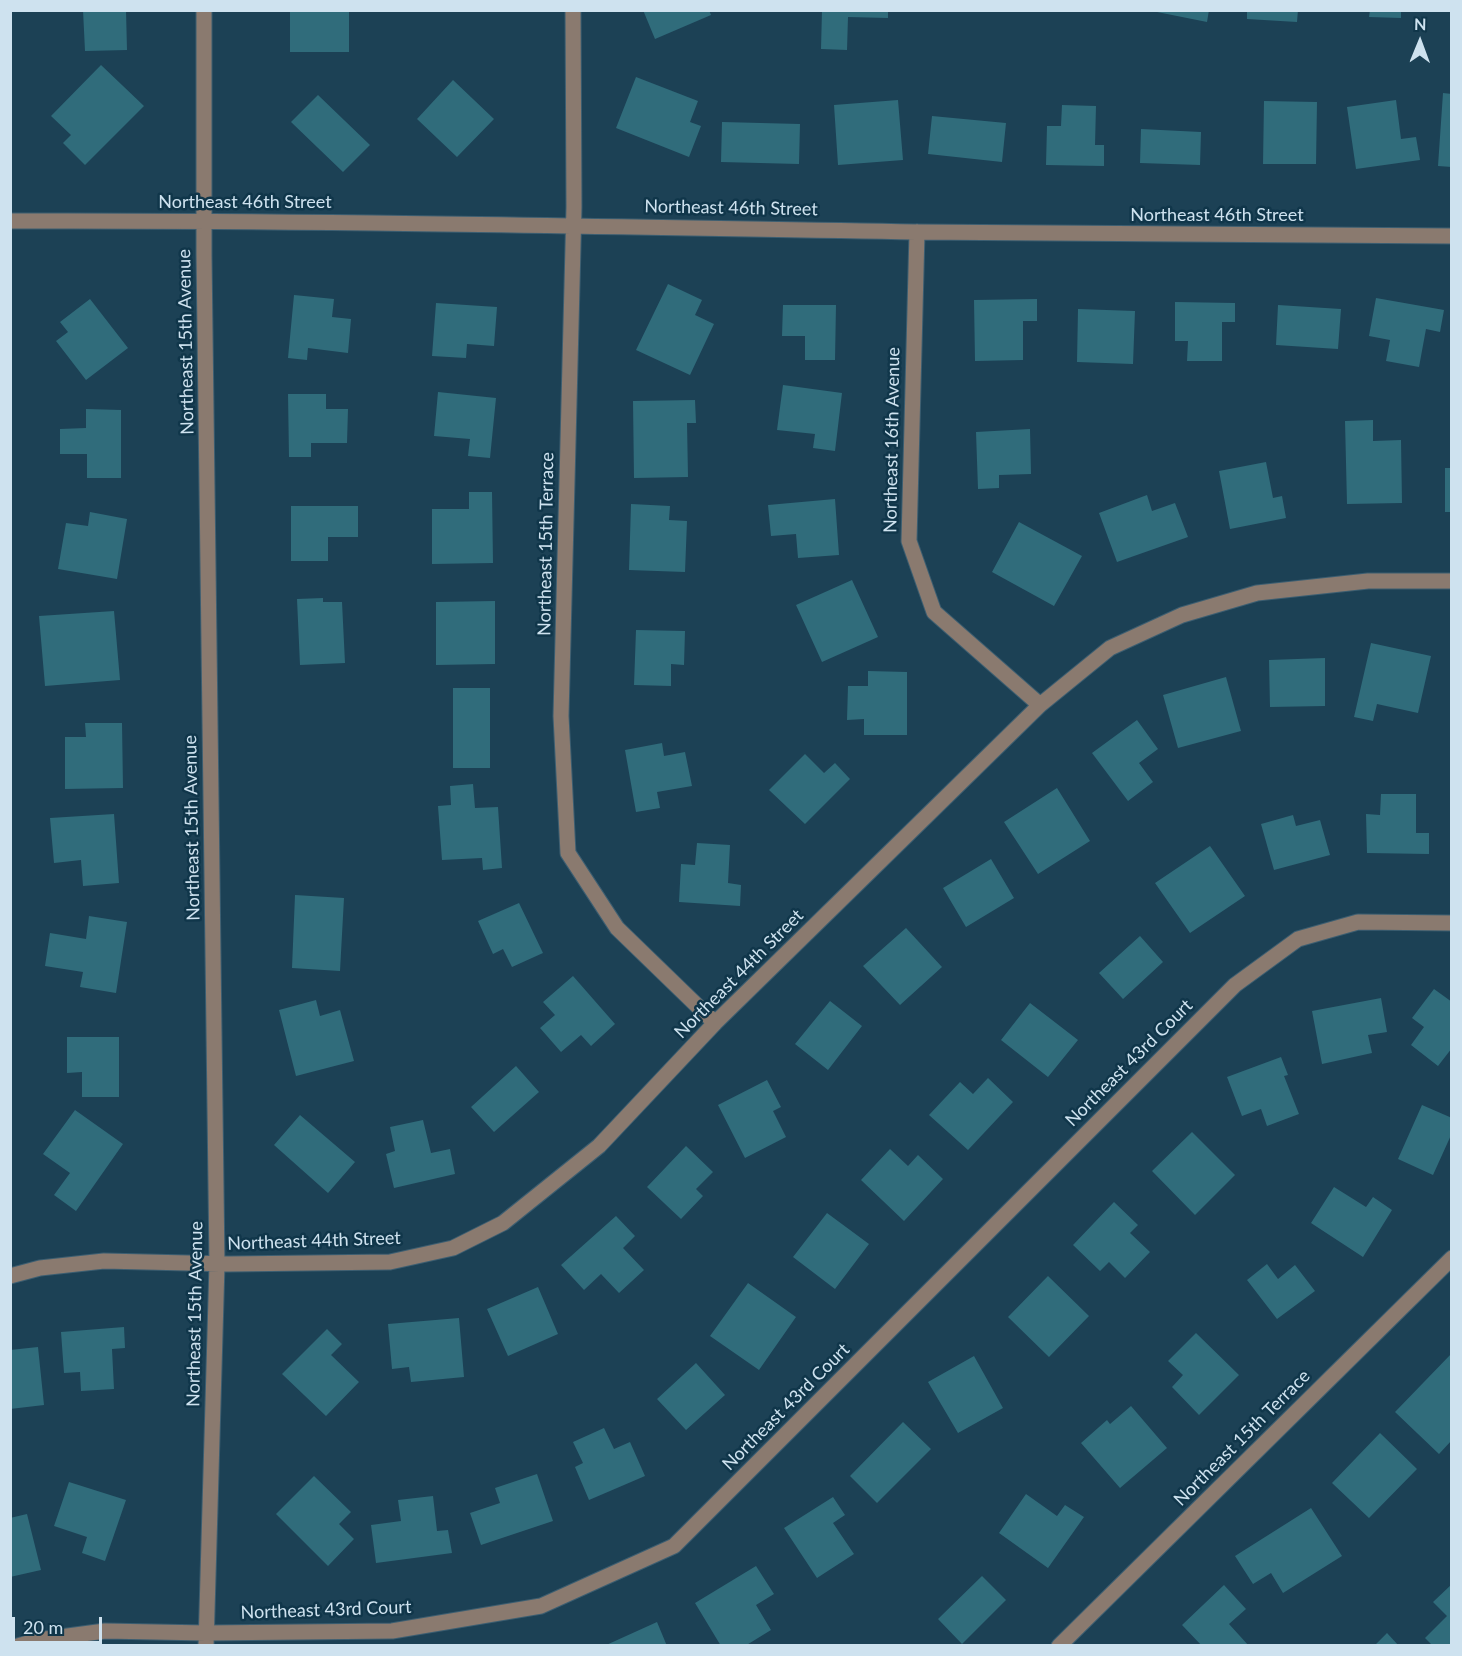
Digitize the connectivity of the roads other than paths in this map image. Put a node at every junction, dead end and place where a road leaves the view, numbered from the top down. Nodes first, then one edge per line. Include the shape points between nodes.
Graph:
1 (204, 10) edge
2 (573, 10) edge
3 (10, 221) edge
4 (204, 221) junction
5 (573, 225) junction
6 (917, 232) junction
7 (1452, 236) edge
8 (1452, 581) edge
9 (1040, 705) junction
10 (1452, 923) edge
11 (715, 1023) junction
12 (1452, 1257) edge
13 (217, 1263) junction
14 (10, 1276) edge
15 (206, 1640) edge
16 (18, 1646) edge
17 (1059, 1646) edge

1 - 4 street, Northeast 15th Avenue
2 - 5 street, Northeast 15th Terrace
3 - 4 street, Northeast 46th Street
4 - 5 street, Northeast 46th Street
4 - 13 street, Northeast 15th Avenue
5 - 6 street, Northeast 46th Street
5 - 11 street, Northeast 15th Terrace via 561,716 568,852 617,928
6 - 7 street, Northeast 46th Street
6 - 9 street, Northeast 16th Avenue via 909,541 934,612
8 - 9 street, Northeast 44th Street via 1368,581 1257,593 1182,615 1110,648
9 - 11 street, Northeast 44th Street
10 - 15 street, Northeast 43rd Court via 1358,922 1298,939 1235,985 674,1546 541,1606 392,1631
11 - 13 street, Northeast 44th Street via 599,1146 503,1223 453,1248 390,1262
12 - 17 street, Northeast 15th Terrace
13 - 14 street, Northeast 44th Street via 104,1261 40,1268
13 - 15 street, Northeast 15th Avenue
15 - 16 street, Northeast 43rd Court via 105,1631

